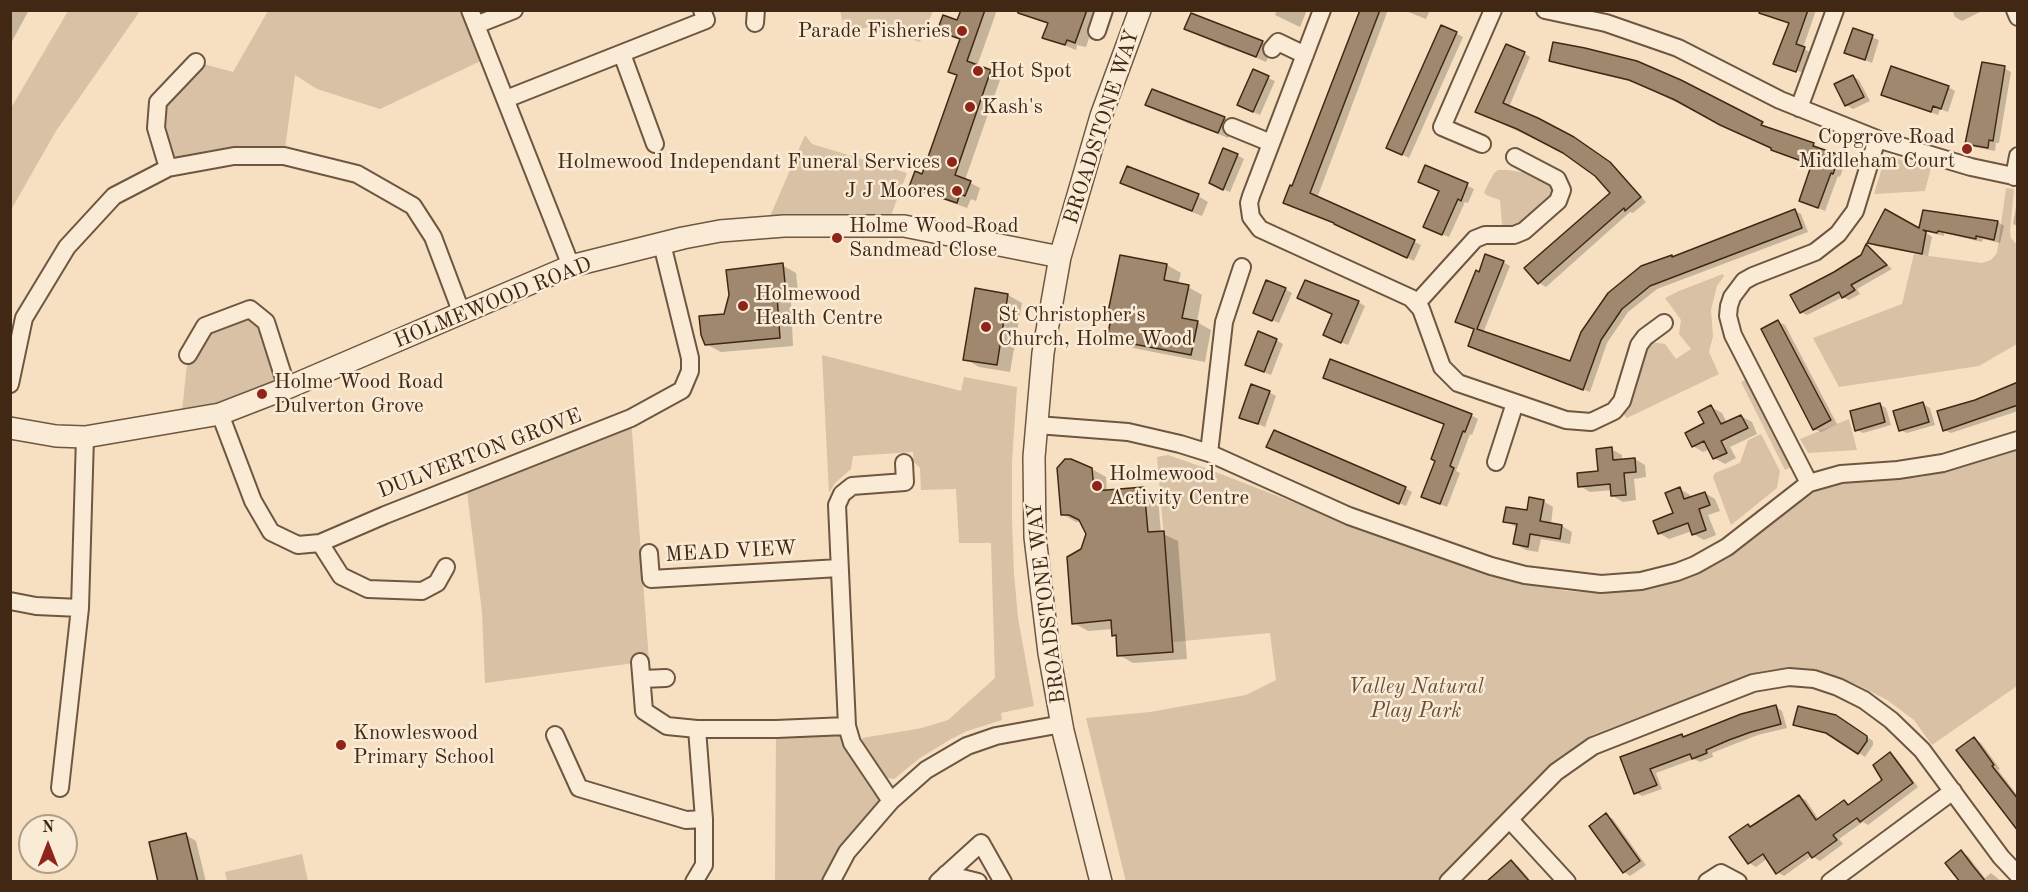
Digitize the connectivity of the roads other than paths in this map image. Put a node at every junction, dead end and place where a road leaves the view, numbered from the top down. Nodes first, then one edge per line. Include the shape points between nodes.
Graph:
1 (514, 10) edge
2 (702, 10) edge
3 (1104, 10) edge
4 (1140, 10) edge
5 (1322, 10) edge
6 (1493, 10) edge
7 (1545, 10) edge
8 (1835, 10) edge
9 (2015, 10) edge
10 (2018, 17) edge
11 (473, 18) edge
12 (1097, 31) dead end
13 (1272, 49) dead end
14 (622, 54) junction
15 (1305, 55) junction
16 (196, 62) dead end
17 (506, 99) junction
18 (1799, 108) junction
19 (1232, 127) dead end
20 (1877, 139) junction
21 (1271, 143) junction
22 (655, 144) dead end
23 (1482, 144) dead end
24 (2018, 156) edge
25 (1515, 157) dead end
26 (168, 168) junction
27 (2016, 177) edge
28 (662, 244) junction
29 (1060, 257) junction
30 (570, 266) junction
31 (1242, 267) dead end
32 (1417, 303) junction
33 (462, 314) junction
34 (1664, 323) dead end
35 (188, 355) dead end
36 (10, 384) edge
37 (287, 388) junction
38 (1515, 403) junction
39 (220, 414) junction
40 (1037, 425) junction
41 (10, 428) edge
42 (86, 437) junction
43 (2018, 440) edge
44 (1209, 453) junction
45 (1496, 462) dead end
46 (904, 463) dead end
47 (1809, 483) junction
48 (320, 543) junction
49 (650, 553) dead end
50 (446, 567) dead end
51 (839, 568) junction
52 (10, 601) edge
53 (80, 608) junction
54 (640, 662) dead end
55 (666, 678) dead end
56 (642, 679) junction
57 (1062, 724) junction
58 (847, 726) junction
59 (697, 729) junction
60 (555, 735) dead end
61 (60, 788) dead end
62 (1953, 791) junction
63 (891, 801) junction
64 (704, 819) junction
65 (1510, 819) junction
66 (2018, 875) edge
67 (942, 878) edge
68 (694, 882) edge
69 (831, 882) edge
70 (978, 882) edge
71 (1003, 882) edge
72 (1101, 882) edge
73 (1448, 882) edge
74 (1567, 882) edge
75 (1707, 882) edge
76 (1738, 882) edge
77 (1830, 882) edge

1 - 11 street
2 - 14 street via 706,20
3 - 12 street
4 - 29 street, BROADSTONE WAY via 1101,116
5 - 15 street
6 - 23 street via 1442,127
7 - 18 street via 1606,23 1678,48
8 - 18 street
9 - 10 street
11 - 17 street
13 - 15 street via 1278,42
14 - 17 street
14 - 22 street
15 - 21 street
16 - 26 street via 158,102 156,128
17 - 30 street
18 - 20 street
19 - 21 street
20 - 27 street
20 - 47 street via 1855,211 1838,234 1815,252 1744,281 1729,306 1733,335
21 - 32 street via 1249,203 1251,217 1260,229
24 - 27 street
25 - 32 street via 1557,179 1562,190 1558,201 1524,231 1476,239
26 - 33 street via 234,156 284,156 357,174 412,206 433,237
26 - 36 street via 114,196 67,247 24,318
28 - 29 street, HOLMEWOOD ROAD via 720,231 784,226 904,226
28 - 30 street, HOLMEWOOD ROAD
28 - 48 street, DULVERTON GROVE via 690,358 690,371 682,390 631,418
29 - 40 street, BROADSTONE WAY via 1043,353
30 - 33 street, HOLMEWOOD ROAD
31 - 44 street via 1224,322
32 - 38 street via 1449,376 1458,383
33 - 37 street, HOLMEWOOD ROAD
34 - 38 street via 1639,345 1622,401 1603,418 1566,420
35 - 37 street via 205,326 250,309 266,322
37 - 39 street, HOLMEWOOD ROAD
38 - 45 street
39 - 42 street, HOLMEWOOD ROAD
39 - 48 street, DULVERTON GROVE via 253,501 271,532 298,545
40 - 44 street via 1128,432
40 - 57 street, BROADSTONE WAY via 1035,537
41 - 42 street, HOLMEWOOD ROAD
42 - 53 street
43 - 47 street via 1943,463 1841,474
44 - 47 street via 1349,516 1491,566 1525,575 1593,583 1641,580 1695,565 1727,547
46 - 51 street via 905,482 858,484 842,494 837,505
48 - 50 street via 341,576 368,589 422,591 437,583
49 - 51 street, MEAD VIEW via 651,579
51 - 58 street
52 - 53 street
53 - 61 street
54 - 56 street
55 - 56 street
56 - 59 street via 644,711 667,726
57 - 63 street via 996,736 967,746 926,770
57 - 72 street, BROADSTONE WAY
58 - 59 street
58 - 63 street via 852,743
59 - 64 street
60 - 64 street via 579,788 686,820
62 - 65 street via 1914,740 1878,709 1826,682 1789,677 1753,683 1593,746 1556,772
62 - 66 street
62 - 77 street
63 - 69 street via 847,852
64 - 68 street via 704,865
65 - 73 street
65 - 74 street
67 - 70 street
67 - 71 street via 981,843
75 - 76 street via 1721,873

